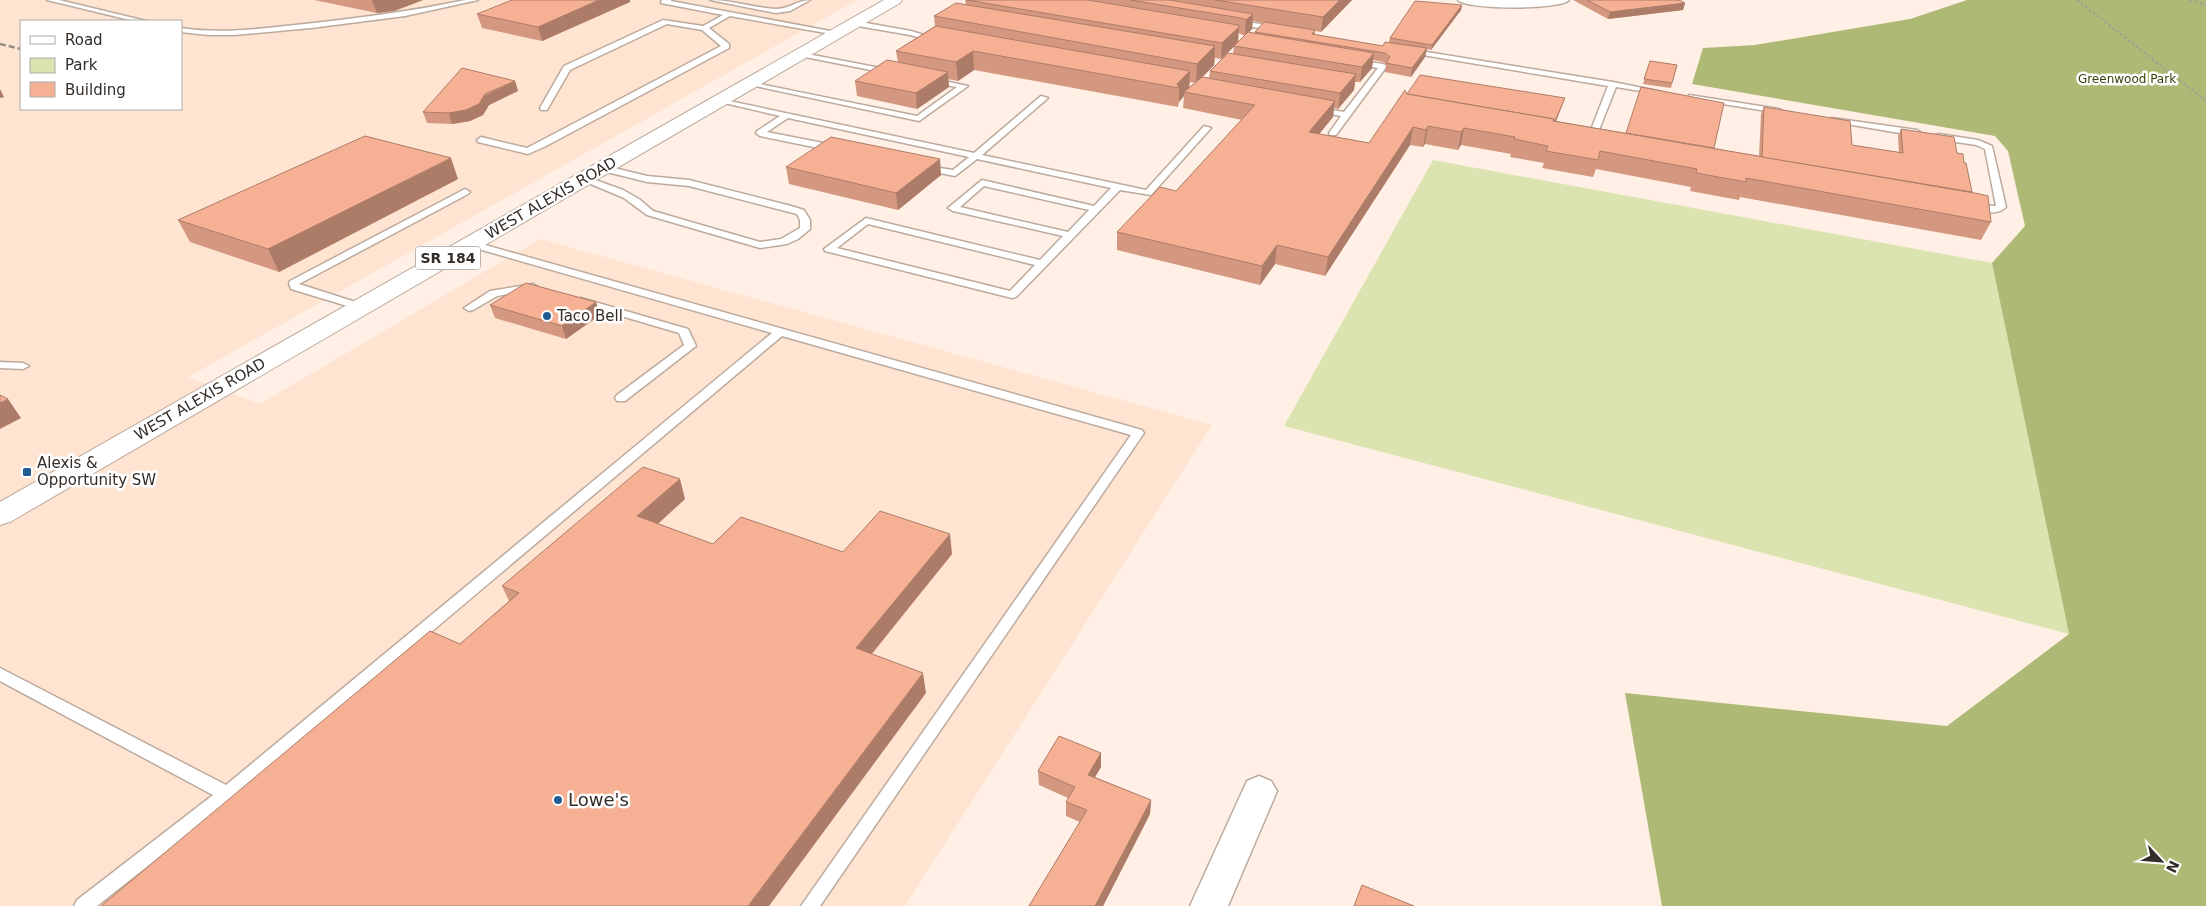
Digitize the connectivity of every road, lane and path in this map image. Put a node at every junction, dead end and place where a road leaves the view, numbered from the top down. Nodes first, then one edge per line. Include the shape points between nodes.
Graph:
1 (50, 0) edge
2 (475, 0) edge
3 (709, 0) edge
4 (713, 0) edge
5 (807, 0) edge
6 (895, 0) edge
7 (1465, 0) edge
8 (1562, 0) edge
9 (2077, 0) edge
10 (2190, 0) edge
11 (663, 1) edge
12 (2206, 5) edge
13 (692, 8) junction
14 (729, 14) junction
15 (138, 20) edge
16 (1223, 20) edge
17 (704, 28) junction
18 (846, 28) junction
19 (182, 30) edge
20 (929, 31) edge
21 (1291, 31) edge
22 (921, 36) junction
23 (946, 42) edge
24 (1398, 49) edge
25 (800, 54) junction
26 (1389, 58) edge
27 (1346, 60) edge
28 (1383, 66) junction
29 (896, 73) edge
30 (925, 79) edge
31 (750, 84) junction
32 (1613, 84) junction
33 (1357, 86) edge
34 (1367, 88) junction
35 (1662, 92) edge
36 (1682, 96) edge
37 (1044, 98) dead end
38 (720, 101) junction
39 (2206, 101) edge
40 (544, 108) dead end
41 (1307, 108) edge
42 (1790, 113) edge
43 (787, 115) junction
44 (1346, 115) junction
45 (1830, 119) edge
46 (1207, 128) dead end
47 (1333, 133) dead end
48 (1581, 138) edge
49 (481, 140) dead end
50 (1591, 140) junction
51 (1601, 141) edge
52 (838, 149) edge
53 (976, 156) junction
54 (916, 165) edge
55 (593, 174) junction
56 (1118, 186) junction
57 (465, 192) dead end
58 (1968, 207) edge
59 (1096, 209) junction
60 (1070, 235) junction
61 (471, 244) junction
62 (1042, 264) junction
63 (540, 289) edge
64 (569, 298) edge
65 (361, 307) junction
66 (468, 308) dead end
67 (780, 332) junction
68 (0, 365) edge
69 (23, 366) dead end
70 (621, 398) dead end
71 (0, 515) edge
72 (0, 674) edge
73 (1258, 791) dead end
74 (227, 794) junction
75 (83, 906) edge
76 (810, 906) edge
77 (1209, 906) edge

1 - 15 lane
2 - 19 lane via 426,11 313,26 224,34
3 - 13 lane
4 - 5 lane via 776,12
6 - 18 main road, WEST ALEXIS ROAD / SR 184
7 - 8 street via 1513,4
9 - 39 path
10 - 12 path
11 - 13 lane
13 - 14 lane
14 - 17 lane
14 - 18 lane
16 - 21 lane via 1259,29
17 - 40 lane via 666,22 567,68
17 - 49 lane via 726,46 528,152
18 - 22 lane
18 - 25 main road, WEST ALEXIS ROAD / SR 184
20 - 22 lane
22 - 23 lane
24 - 32 lane
25 - 29 lane
25 - 31 main road, WEST ALEXIS ROAD / SR 184
26 - 28 lane
27 - 28 lane
28 - 34 lane
30 - 31 lane via 964,86 919,119
31 - 38 main road, WEST ALEXIS ROAD / SR 184
32 - 35 lane
32 - 50 lane
33 - 34 lane
34 - 44 lane
36 - 42 lane
37 - 53 lane
38 - 43 lane
38 - 55 main road, WEST ALEXIS ROAD / SR 184
41 - 44 lane
43 - 52 lane via 760,133
43 - 53 lane
44 - 47 lane
45 - 58 lane via 1986,145 2001,207 1997,210
46 - 56 lane via 1148,193
48 - 50 lane
50 - 51 lane
53 - 54 lane via 955,173
53 - 56 lane
55 - 55 lane via 640,202 650,213 760,246 775,245 805,230 801,212 788,208 689,183
55 - 61 main road, WEST ALEXIS ROAD / SR 184
56 - 59 lane
57 - 65 lane via 294,283 295,287
59 - 60 lane
59 - 60 lane via 982,184 953,208
60 - 62 lane
61 - 65 main road, WEST ALEXIS ROAD / SR 184
61 - 67 lane
62 - 62 lane via 1012,295 829,249 866,221
63 - 66 lane via 530,286 494,292
64 - 70 lane via 684,331 690,346
65 - 71 main road, WEST ALEXIS ROAD / SR 184
67 - 74 lane
67 - 76 lane via 1138,433
68 - 69 lane
72 - 74 lane
73 - 77 street
74 - 75 lane

